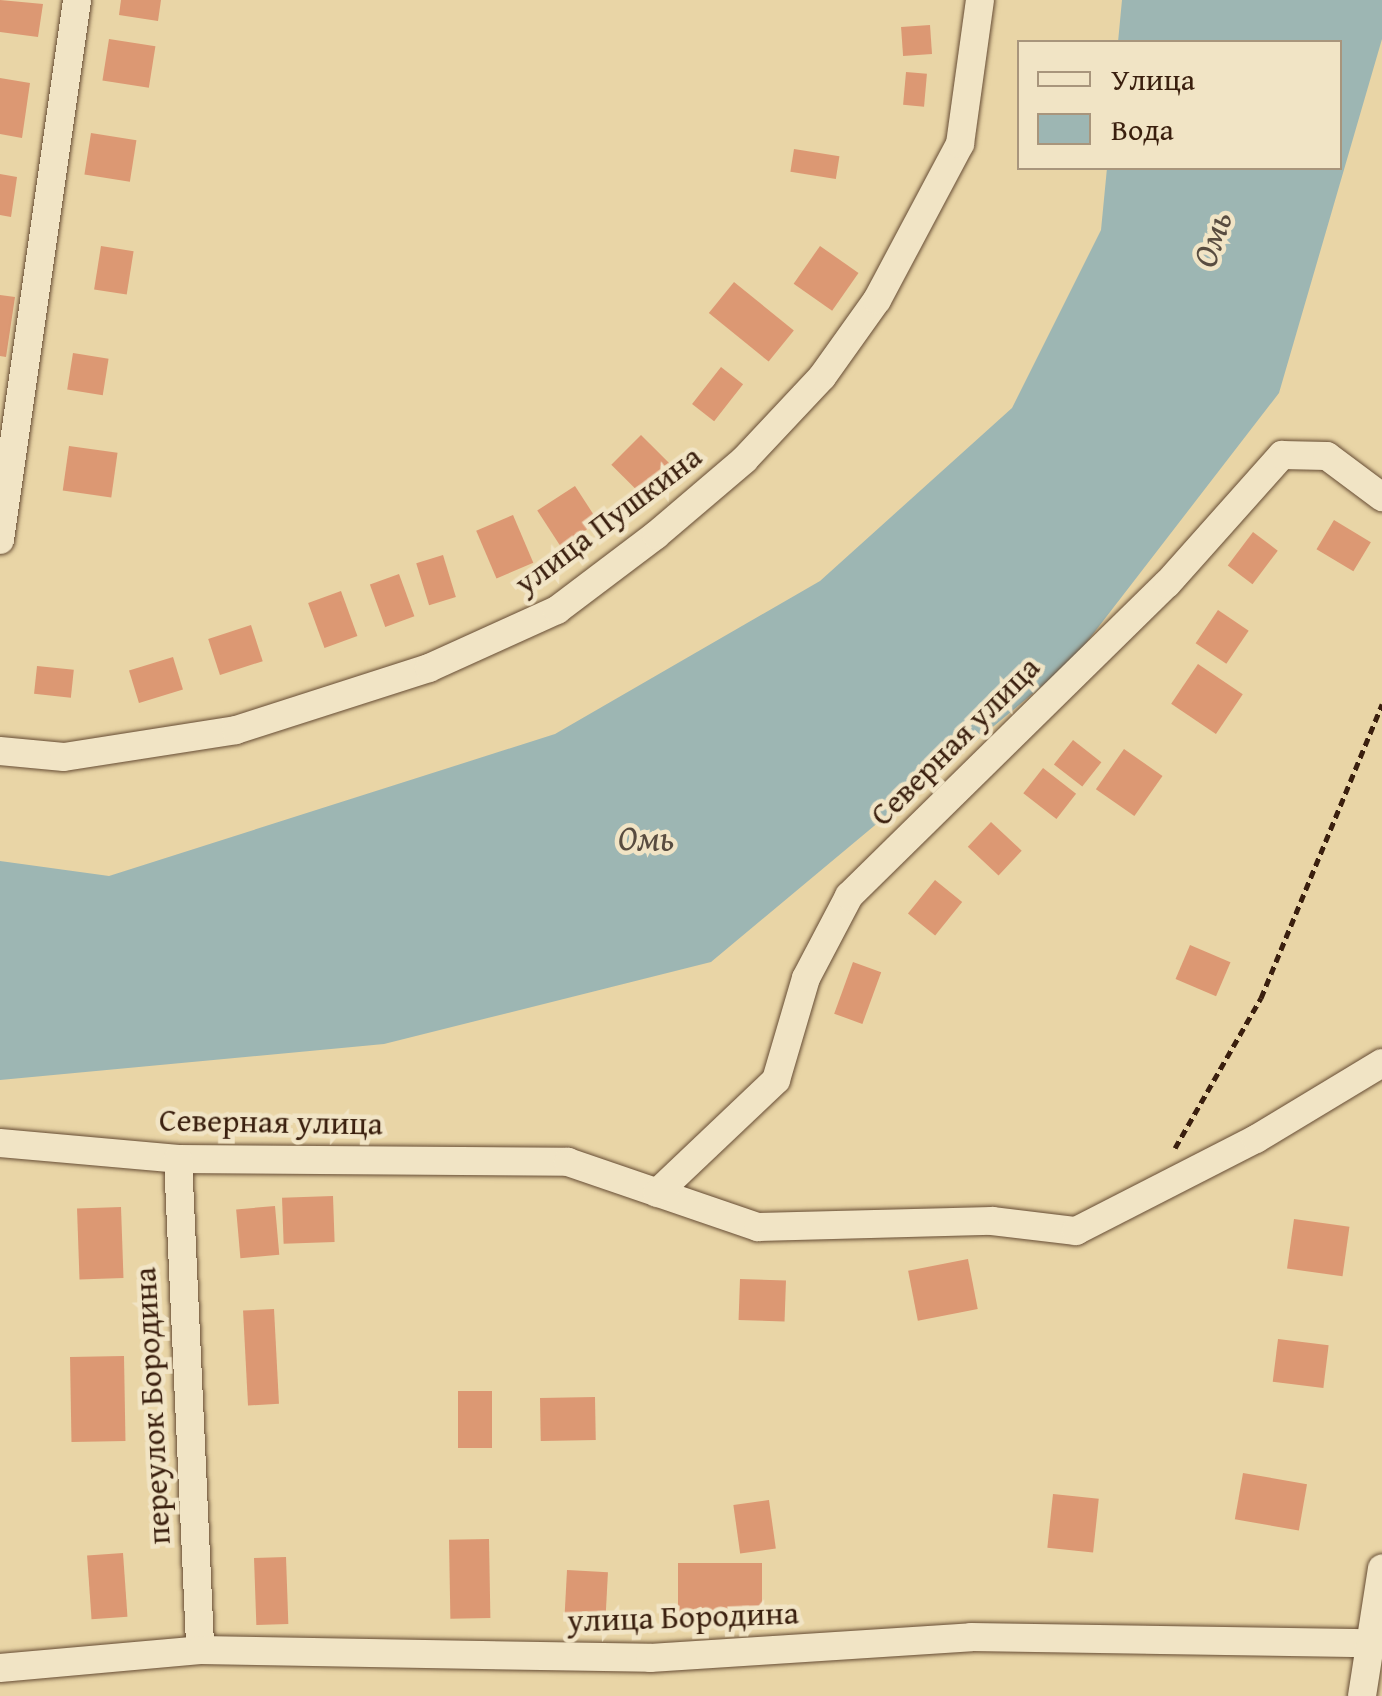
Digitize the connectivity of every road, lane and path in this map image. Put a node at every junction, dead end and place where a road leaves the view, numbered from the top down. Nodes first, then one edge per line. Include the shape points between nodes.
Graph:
1 (77, 0) edge
2 (980, 0) edge
3 (1382, 496) edge
4 (0, 540) edge
5 (1382, 704) edge
6 (0, 752) edge
7 (1382, 1064) edge
8 (0, 1142) edge
9 (178, 1159) junction
10 (1160, 1188) junction
11 (657, 1193) junction
12 (1382, 1569) edge
13 (1369, 1643) junction
14 (200, 1650) junction
15 (0, 1668) edge
16 (1362, 1696) edge

1 - 4 street
2 - 6 street, улица Пушкина via 960,144 877,300 822,377 744,460 656,535 557,610 429,668 236,730 84,755
3 - 11 street, Северная улица via 1327,456 1282,455 1167,584 849,896 806,978 776,1080
5 - 10 path via 1260,998 1185,1123
7 - 10 street, Северная улица
8 - 9 street, Северная улица
9 - 11 street, Северная улица via 568,1162
9 - 14 street, переулок Бородина
10 - 11 street, Северная улица via 1076,1231 992,1221 758,1227
12 - 13 street
13 - 14 street, улица Бородина via 971,1637 650,1658
13 - 16 street
14 - 15 street, улица Бородина

